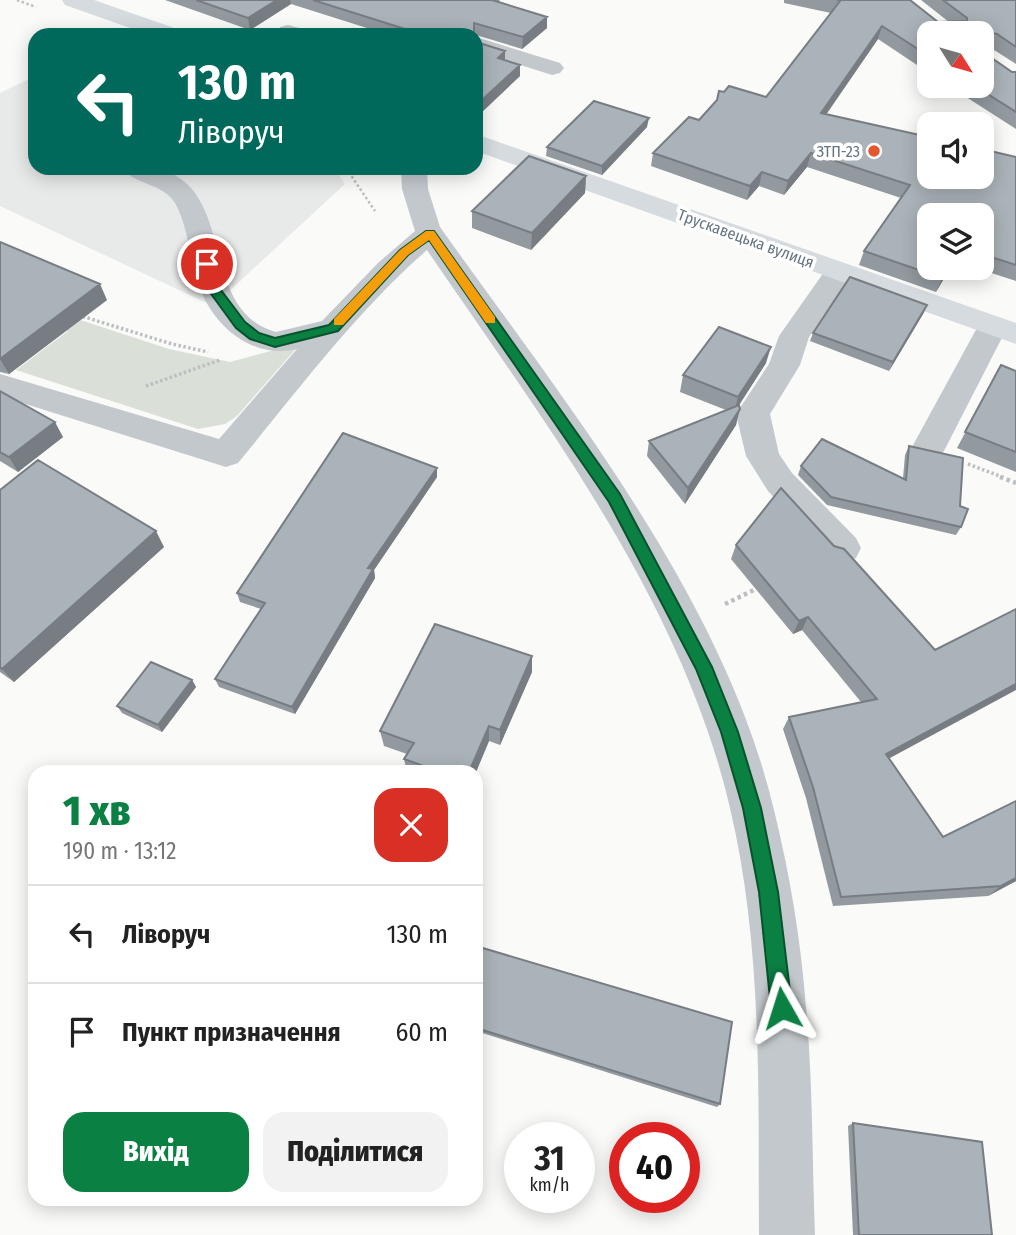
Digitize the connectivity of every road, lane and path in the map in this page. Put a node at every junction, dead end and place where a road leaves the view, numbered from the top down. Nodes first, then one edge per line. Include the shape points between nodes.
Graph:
1 (73, 0) edge
2 (152, 28) edge
3 (483, 46) edge
4 (552, 68) dead end
5 (483, 144) edge
6 (151, 175) edge
7 (351, 175) edge
8 (418, 192) edge
9 (377, 214) dead end
10 (839, 271) junction
11 (71, 312) edge
12 (333, 328) junction
13 (1005, 330) edge
14 (275, 342) junction
15 (231, 356) junction
16 (0, 385) edge
17 (146, 386) dead end
18 (929, 447) edge
19 (843, 548) edge
20 (756, 589) edge
21 (718, 607) dead end
22 (787, 1235) edge

1 - 2 main road
3 - 4 street
5 - 10 main road, Трускавецька вулиця
6 - 14 street via 184,196 215,291 240,325 254,336
7 - 9 path
8 - 12 street via 404,253
8 - 22 street via 614,498 686,629 730,732 769,892 782,1008
10 - 13 main road, Трускавецька вулиця
10 - 19 street via 794,336 783,365 753,414 763,456 780,482
11 - 15 path via 172,344
12 - 14 street
12 - 16 street via 226,454
13 - 18 street
14 - 15 path
15 - 17 path
20 - 21 path

